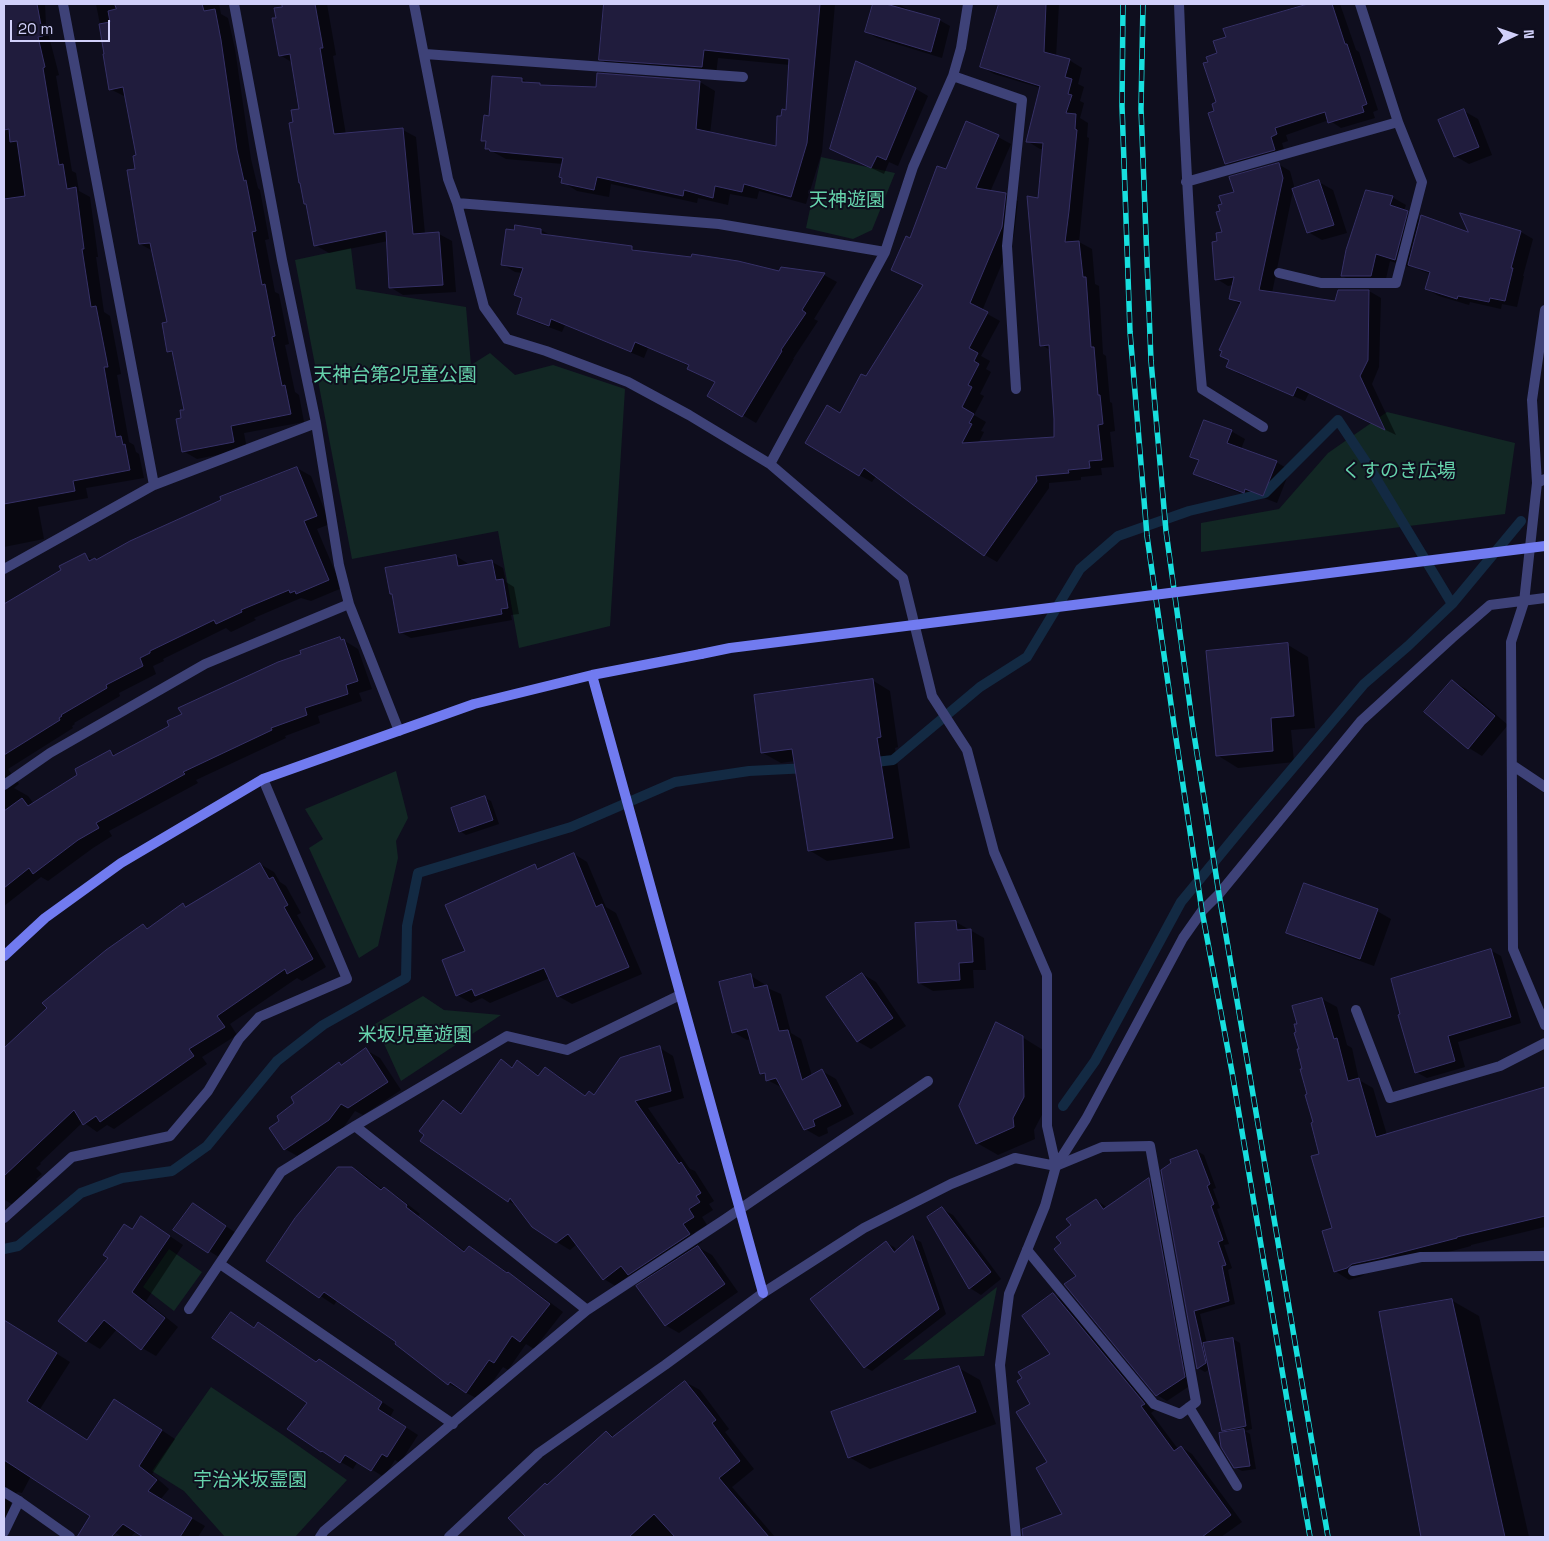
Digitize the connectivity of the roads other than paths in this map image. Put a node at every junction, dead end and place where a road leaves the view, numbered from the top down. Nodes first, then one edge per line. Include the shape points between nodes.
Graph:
1 (63, 4) edge
2 (234, 4) edge
3 (414, 4) edge
4 (968, 4) edge
5 (1179, 4) edge
6 (1360, 4) edge
7 (425, 54) junction
8 (953, 76) junction
9 (743, 77) dead end
10 (1398, 122) junction
11 (1186, 182) junction
12 (457, 204) junction
13 (885, 252) junction
14 (1280, 273) dead end
15 (1545, 310) edge
16 (1016, 389) dead end
17 (316, 423) junction
18 (1263, 428) dead end
19 (770, 464) junction
20 (1541, 481) edge
21 (154, 485) junction
22 (1545, 546) edge
23 (4, 568) edge
24 (1545, 598) edge
25 (1524, 602) junction
26 (349, 604) junction
27 (592, 675) junction
28 (399, 731) junction
29 (1512, 764) junction
30 (263, 779) junction
31 (4, 785) edge
32 (1545, 787) edge
33 (4, 956) edge
34 (680, 995) junction
35 (1356, 1010) dead end
36 (1545, 1024) edge
37 (1545, 1043) edge
38 (928, 1082) dead end
39 (355, 1126) junction
40 (1056, 1166) junction
41 (740, 1209) junction
42 (4, 1218) edge
43 (1026, 1250) junction
44 (1545, 1256) edge
45 (220, 1264) junction
46 (1354, 1271) dead end
47 (763, 1293) junction
48 (189, 1309) dead end
49 (587, 1310) junction
50 (1189, 1407) junction
51 (453, 1424) junction
52 (1237, 1486) dead end
53 (4, 1492) edge
54 (19, 1501) junction
55 (4, 1532) edge
56 (70, 1537) edge
57 (320, 1537) edge
58 (449, 1537) edge
59 (1016, 1537) edge

1 - 21 street
2 - 17 street
3 - 7 street
4 - 8 street
5 - 11 street
6 - 10 street
7 - 9 street
7 - 12 street via 448,179
8 - 13 street via 913,167
8 - 16 street via 1022,100 1007,246
10 - 11 street
10 - 14 street via 1422,182 1396,282 1321,283
11 - 18 street via 1202,389
12 - 13 street via 719,224
12 - 19 street via 484,307 507,339 628,382
13 - 19 street
15 - 20 street via 1532,400
17 - 21 street
17 - 26 street via 339,565
19 - 40 street via 903,578 932,696 967,750 994,852 1047,975 1047,1126
20 - 25 street
21 - 23 street
22 - 27 street, bridge via 730,648
24 - 25 street
25 - 29 street via 1511,642
25 - 40 street via 1490,605 1361,721 1202,911 1183,938 1086,1120
26 - 28 street
26 - 31 street via 205,664 50,753
27 - 28 street via 474,704
27 - 34 street
28 - 30 street
29 - 32 street
29 - 36 street via 1513,949
30 - 33 street via 121,863 45,918
30 - 42 street via 347,979 259,1017 239,1039 208,1091 170,1136 72,1157
34 - 39 street via 567,1050 507,1036
34 - 41 street
35 - 37 street via 1390,1098 1500,1066
38 - 41 street
39 - 45 street via 281,1172
39 - 49 street
40 - 43 street via 1045,1206
40 - 47 street via 1015,1158 951,1184 864,1228
40 - 50 street via 1102,1147 1150,1146 1196,1402
41 - 47 street
41 - 49 street
43 - 50 street via 1154,1404 1180,1414
43 - 59 street via 1009,1294 1000,1365
44 - 46 street via 1421,1257
45 - 48 street
45 - 51 street
47 - 58 street via 539,1453
49 - 51 street
50 - 52 street
51 - 57 street
53 - 54 street
54 - 55 street
54 - 56 street

